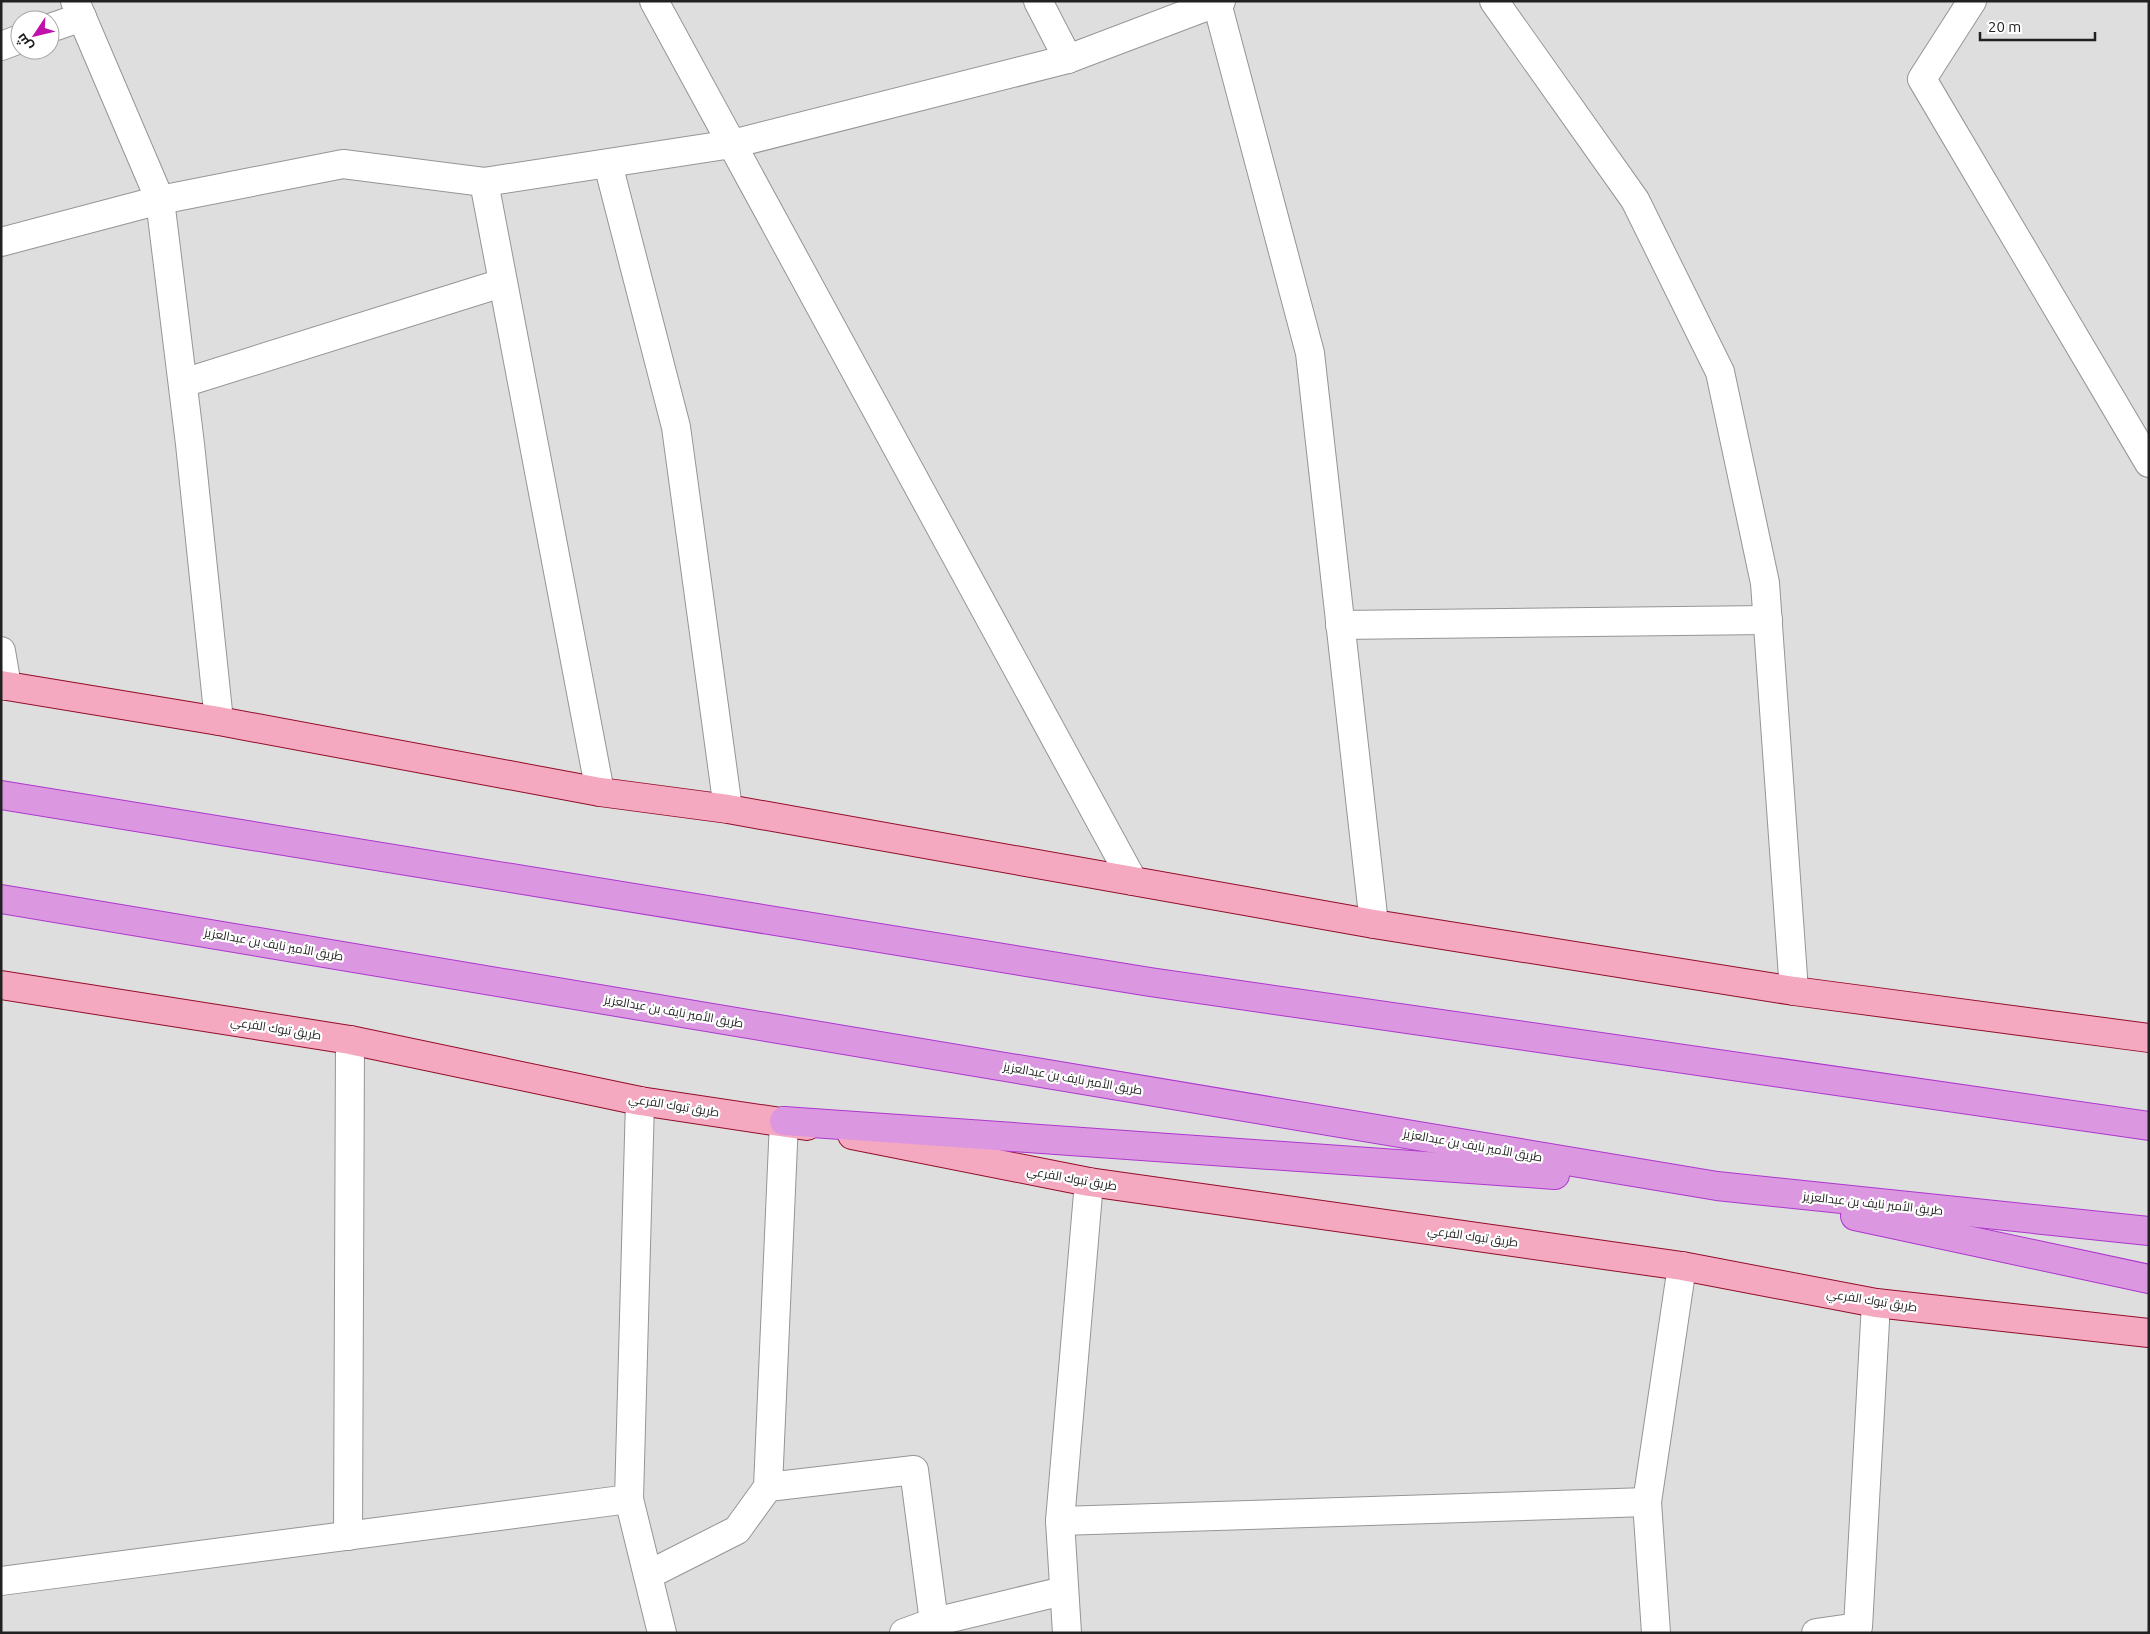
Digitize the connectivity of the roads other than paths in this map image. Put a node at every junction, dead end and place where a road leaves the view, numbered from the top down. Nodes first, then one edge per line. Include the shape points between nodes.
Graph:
1 (654, 1) edge
2 (1038, 1) edge
3 (1972, 1) edge
4 (1219, 2) edge
5 (1502, 4) edge
6 (78, 9) edge
7 (60, 21) edge
8 (1068, 58) junction
9 (732, 144) junction
10 (608, 164) junction
11 (484, 182) junction
12 (160, 200) junction
13 (1, 242) edge
14 (502, 283) junction
15 (183, 383) junction
16 (2149, 462) edge
17 (1768, 620) junction
18 (1340, 625) junction
19 (1, 651) edge
20 (4, 686) edge
21 (219, 721) junction
22 (600, 792) junction
23 (1, 795) edge
24 (728, 809) junction
25 (1133, 881) junction
26 (1, 899) edge
27 (1374, 924) junction
28 (1, 985) edge
29 (1794, 991) junction
30 (2149, 1038) edge
31 (350, 1040) junction
32 (640, 1101) junction
33 (784, 1121) junction
34 (2149, 1126) edge
35 (1089, 1182) junction
36 (1717, 1186) junction
37 (2149, 1231) edge
38 (1682, 1266) junction
39 (2149, 1280) edge
40 (1876, 1303) junction
41 (2149, 1333) edge
42 (768, 1487) junction
43 (629, 1499) junction
44 (1647, 1502) junction
45 (1060, 1521) junction
46 (348, 1536) junction
47 (648, 1575) junction
48 (1, 1581) edge
49 (1063, 1591) junction
50 (934, 1622) junction
51 (662, 1633) edge
52 (904, 1633) edge
53 (1067, 1633) edge
54 (1656, 1633) edge
55 (1816, 1633) edge

1 - 9 street
2 - 8 street
3 - 16 street via 1922,80
4 - 8 street
4 - 18 street via 1310,353
5 - 17 street via 1635,200 1720,372 1764,583
6 - 7 street
6 - 12 street
8 - 9 street
9 - 10 street
9 - 25 street
10 - 11 street
10 - 24 street via 676,427
11 - 12 street via 343,164
11 - 14 street
12 - 13 street
12 - 15 street
14 - 15 street
14 - 22 street
15 - 21 street
17 - 18 street
17 - 29 street
18 - 27 street
19 - 20 street
20 - 21 main road
21 - 22 main road
22 - 24 main road
23 - 34 highway via 1150,982
24 - 25 main road
25 - 27 main road
26 - 36 highway, طريق الأمير نايف بن عبدالعزيز
27 - 29 main road
28 - 31 main road, طريق تبوك الفرعي
29 - 30 main road
31 - 32 main road, طريق تبوك الفرعي
31 - 46 street
32 - 33 main road, طريق تبوك الفرعي
32 - 43 street
33 - 35 main road, طريق تبوك الفرعي
33 - 36 highway
33 - 42 street
35 - 38 main road, طريق تبوك الفرعي
35 - 45 street
36 - 37 highway, طريق الأمير نايف بن عبدالعزيز
36 - 39 highway
38 - 40 main road, طريق تبوك الفرعي
38 - 44 street
40 - 41 main road, طريق تبوك الفرعي
40 - 55 street via 1858,1627
42 - 47 street via 738,1530
42 - 50 street via 914,1470
43 - 46 street
43 - 47 street
44 - 45 street
44 - 54 street
45 - 49 street
46 - 48 street
47 - 51 street
49 - 50 street
49 - 53 street
50 - 52 street

